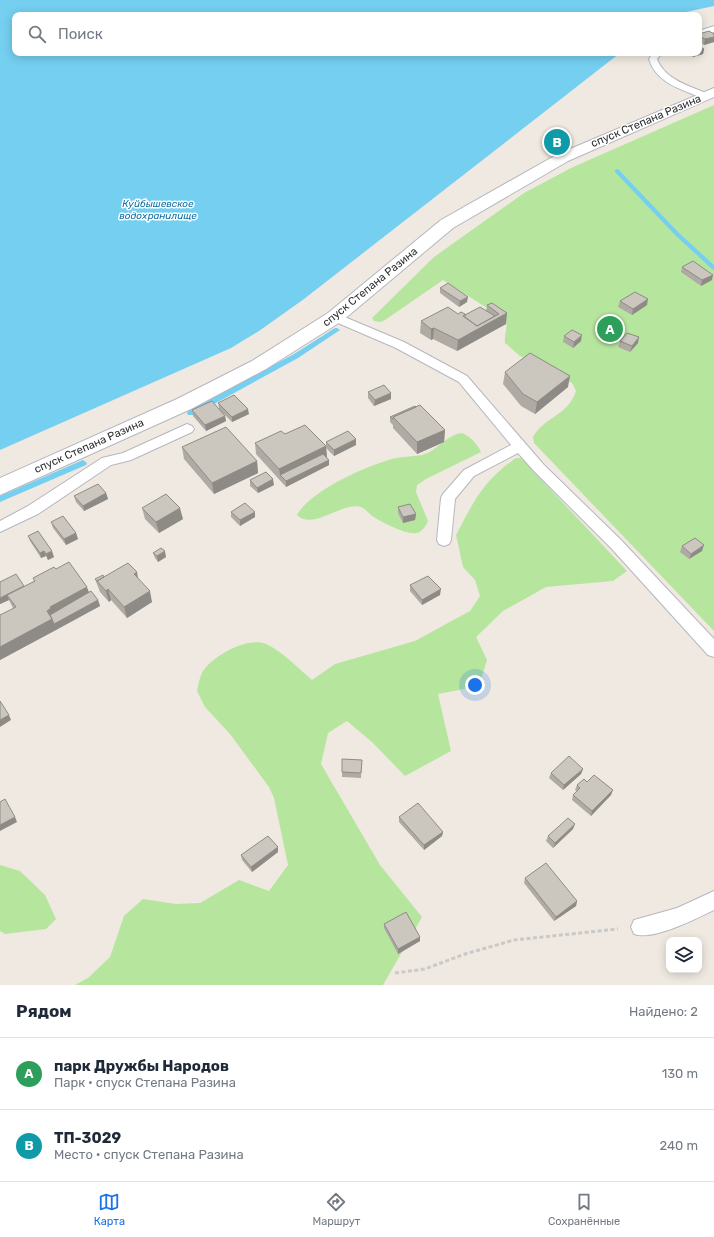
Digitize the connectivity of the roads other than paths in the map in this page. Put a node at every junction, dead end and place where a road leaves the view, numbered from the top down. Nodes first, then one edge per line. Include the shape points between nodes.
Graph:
1 (714, 29) edge
2 (702, 33) edge
3 (656, 56) edge
4 (710, 94) edge
5 (335, 317) junction
6 (187, 430) dead end
7 (520, 446) junction
8 (0, 486) edge
9 (0, 527) edge
10 (444, 540) dead end
11 (714, 650) edge
12 (714, 900) edge
13 (641, 927) road end

1 - 2 lane
3 - 4 lane via 654,64 659,71 678,84
4 - 5 street, спуск Степана Разина via 562,158 447,224
5 - 7 lane via 400,345 463,380
5 - 8 street, спуск Степана Разина via 259,365 184,404
6 - 9 lane via 126,457 107,461 33,510
7 - 10 lane via 469,473 448,498
7 - 11 lane via 616,544
12 - 13 lane via 680,917

